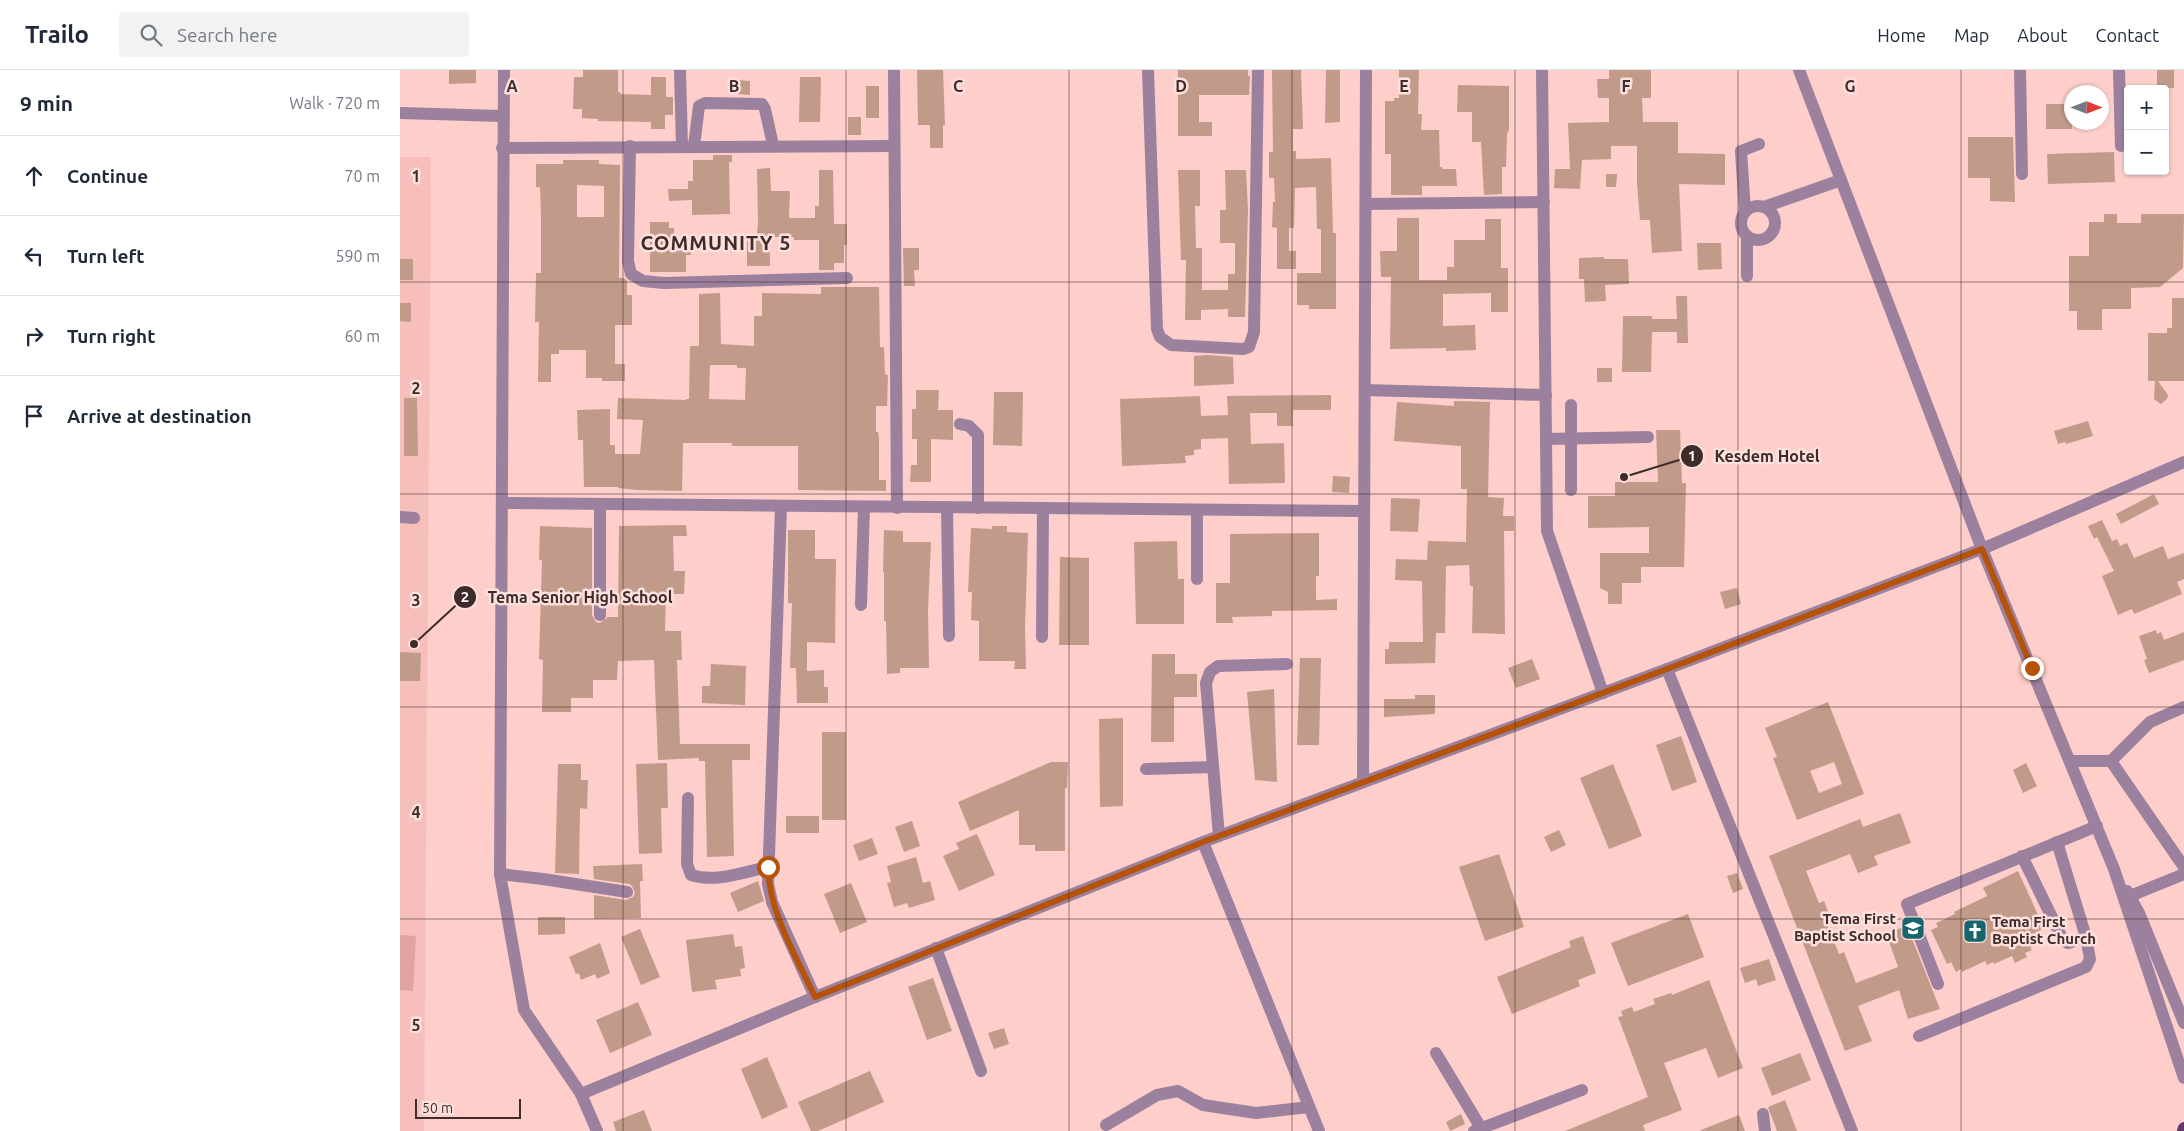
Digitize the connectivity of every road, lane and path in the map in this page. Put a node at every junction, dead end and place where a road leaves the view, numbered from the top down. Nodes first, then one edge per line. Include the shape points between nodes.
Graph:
1 (504, 70) edge
2 (680, 70) edge
3 (894, 70) edge
4 (1148, 70) edge
5 (1258, 70) edge
6 (1366, 70) edge
7 (1542, 70) edge
8 (1799, 70) edge
9 (2020, 70) edge
10 (2119, 70) edge
11 (400, 113) edge
12 (502, 116) junction
13 (1759, 144) dead end
14 (773, 145) junction
15 (630, 146) junction
16 (688, 146) junction
17 (894, 146) junction
18 (2121, 146) dead end
19 (502, 148) junction
20 (2022, 174) dead end
21 (1841, 180) junction
22 (1544, 202) junction
23 (1366, 204) junction
24 (1764, 207) junction
25 (1745, 212) junction
26 (1747, 236) junction
27 (1747, 276) dead end
28 (847, 278) dead end
29 (1365, 390) junction
30 (1546, 395) junction
31 (1571, 405) dead end
32 (960, 424) dead end
33 (1648, 436) dead end
34 (1546, 439) junction
35 (1571, 439) junction
36 (2184, 462) edge
37 (1571, 490) dead end
38 (502, 503) junction
39 (600, 505) junction
40 (781, 507) junction
41 (864, 507) junction
42 (897, 508) junction
43 (947, 508) junction
44 (978, 508) junction
45 (1043, 509) junction
46 (1197, 510) junction
47 (1364, 511) junction
48 (400, 517) edge
49 (414, 518) dead end
50 (1982, 549) junction
51 (1197, 580) dead end
52 (861, 605) dead end
53 (600, 615) dead end
54 (949, 636) dead end
55 (1042, 637) dead end
56 (1287, 664) dead end
57 (1667, 669) junction
58 (1604, 693) junction
59 (2184, 707) edge
60 (2070, 760) junction
61 (2111, 760) junction
62 (1213, 767) junction
63 (1146, 769) dead end
64 (1363, 782) junction
65 (688, 798) dead end
66 (2097, 826) junction
67 (1219, 836) junction
68 (1203, 842) junction
69 (2057, 842) junction
70 (2022, 856) junction
71 (768, 867) junction
72 (2184, 868) edge
73 (2114, 869) junction
74 (500, 874) junction
75 (2184, 874) edge
76 (627, 892) dead end
77 (2130, 896) junction
78 (2086, 937) junction
79 (936, 948) junction
80 (1938, 984) dead end
81 (815, 997) junction
82 (2184, 1023) edge
83 (1919, 1036) dead end
84 (1436, 1053) dead end
85 (981, 1071) dead end
86 (2184, 1078) edge
87 (1582, 1090) dead end
88 (582, 1094) junction
89 (1309, 1107) junction
90 (1763, 1114) dead end
91 (1106, 1125) dead end
92 (1478, 1130) edge
93 (597, 1131) edge
94 (1319, 1131) edge
95 (1765, 1131) edge
96 (1852, 1131) edge

1 - 12 street
2 - 16 street
3 - 17 street
4 - 5 street via 1157,329 1160,337 1172,345 1243,349 1249,347 1254,332
6 - 23 street
7 - 22 street
8 - 21 street
9 - 20 street
10 - 18 street
11 - 12 street
12 - 19 street
13 - 25 street via 1742,151
14 - 16 street
14 - 16 street via 762,104 705,103 699,106
14 - 17 street
15 - 16 street
15 - 19 street
15 - 28 street via 628,261 631,274 643,281 664,283
17 - 42 street
19 - 38 street
21 - 24 street
21 - 50 street
22 - 23 street
22 - 30 street
23 - 29 street
24 - 25 street via 1754,207
24 - 26 street via 1774,219 1771,234 1762,239
25 - 26 street via 1741,222
26 - 27 street
29 - 30 street
29 - 47 street
30 - 34 street
31 - 35 street
32 - 44 street via 969,426 978,435
33 - 35 street
34 - 35 street
34 - 58 street via 1547,531
35 - 37 street
36 - 50 street
38 - 39 street
38 - 74 street
39 - 40 street
39 - 53 street
40 - 41 street
40 - 71 street
41 - 42 street
41 - 52 street
42 - 43 street
43 - 44 street
43 - 54 street
44 - 45 street
45 - 46 street
45 - 55 street
46 - 47 street
46 - 51 street
47 - 64 street
48 - 49 street
50 - 57 street
50 - 60 street
56 - 62 street via 1218,666 1210,672 1206,683
57 - 58 street
57 - 96 street
58 - 64 street
59 - 61 street via 2150,722
60 - 61 street
60 - 66 street
61 - 72 street
62 - 63 street
62 - 67 street
64 - 67 street
65 - 71 street via 687,864 691,874 713,878
66 - 69 street
66 - 73 street
67 - 68 street
68 - 79 street
68 - 89 street
69 - 70 street
69 - 78 street
70 - 78 street via 2064,940 2068,943
70 - 80 street via 1907,904
71 - 81 street via 772,902
73 - 77 street
73 - 86 street
74 - 76 street
74 - 88 street via 524,1010
75 - 77 street
77 - 82 street
78 - 83 street via 2090,959 2086,967
79 - 81 street
79 - 85 street
81 - 88 street
84 - 92 street
87 - 92 street
88 - 93 street
89 - 91 street via 1256,1113 1203,1105 1178,1091 1157,1095
89 - 94 street
90 - 95 street

